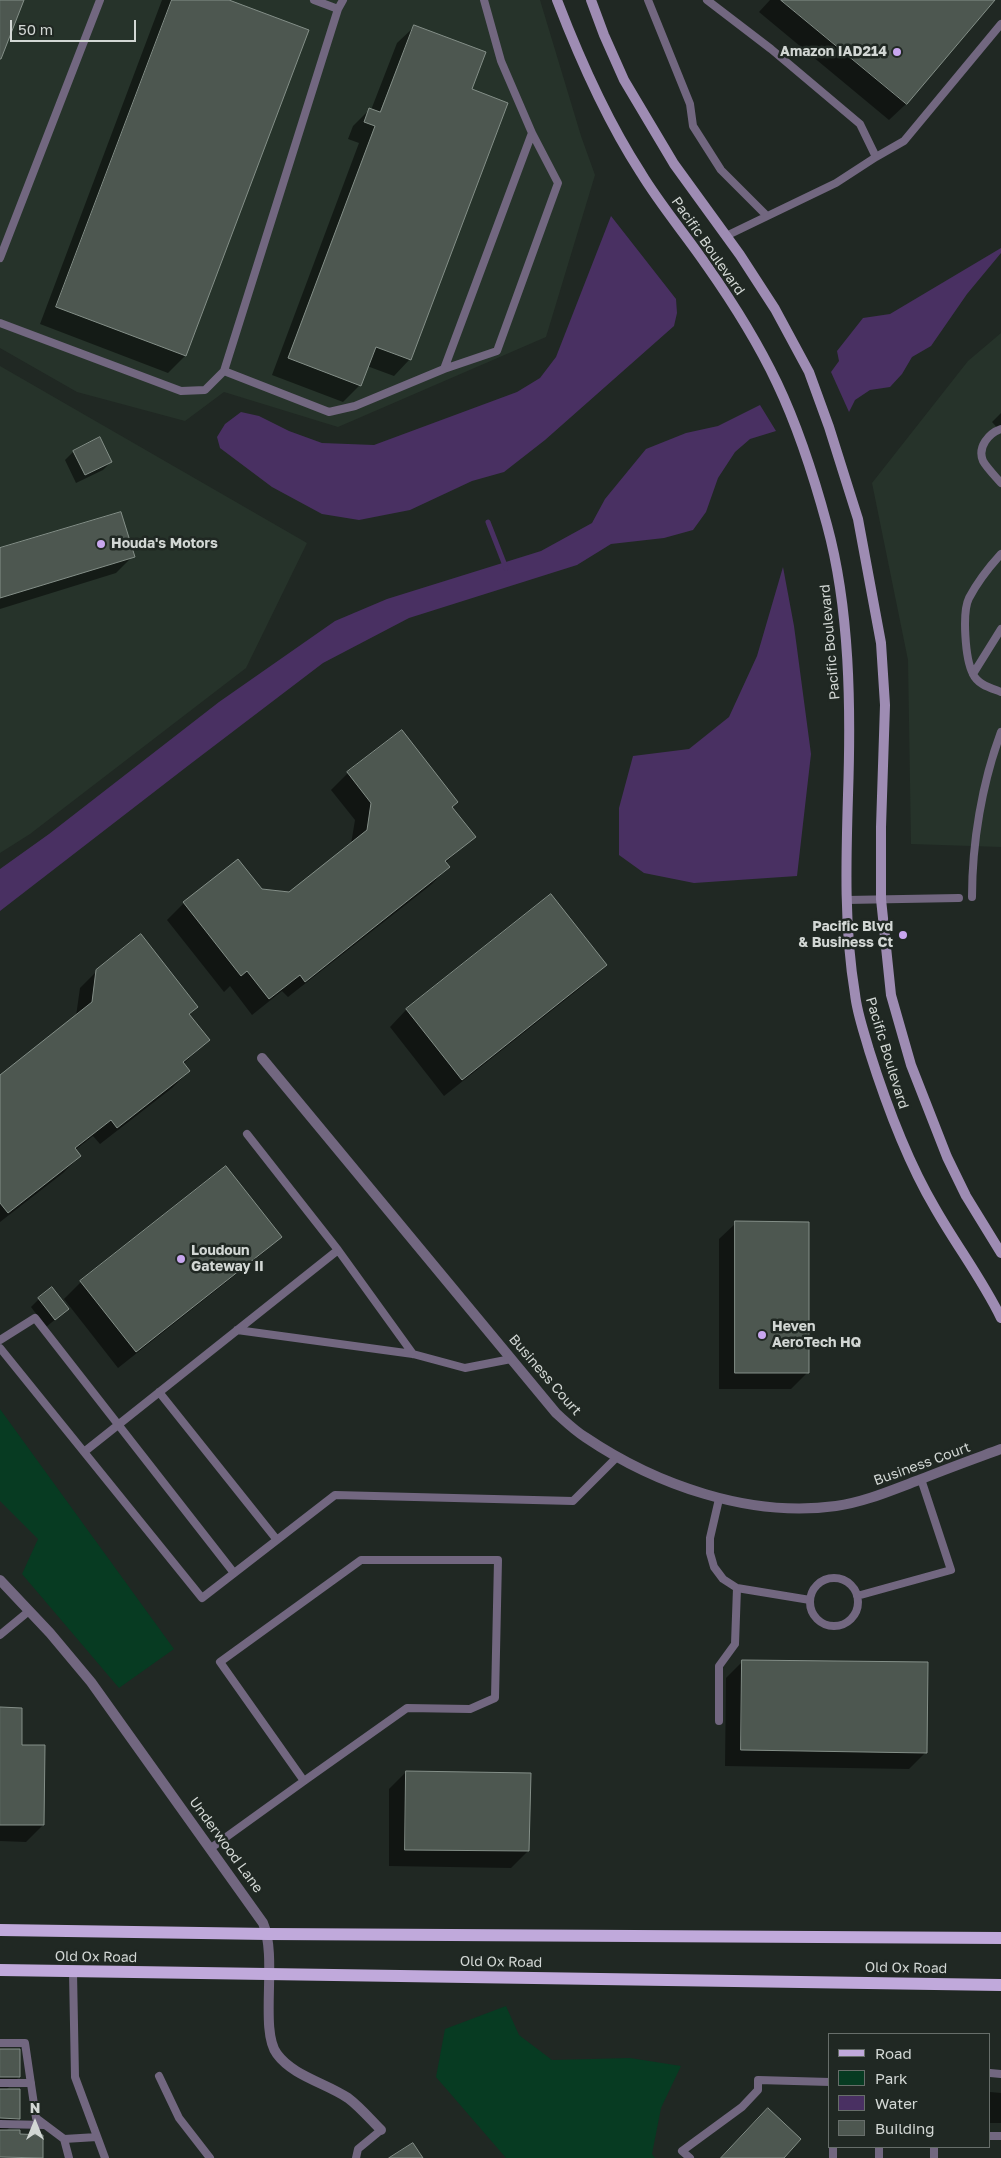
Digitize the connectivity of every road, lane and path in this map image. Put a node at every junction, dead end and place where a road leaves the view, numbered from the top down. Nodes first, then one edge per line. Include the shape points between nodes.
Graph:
1 (100, 0) edge
2 (314, 0) edge
3 (343, 0) edge
4 (484, 0) edge
5 (557, 0) edge
6 (591, 0) edge
7 (648, 0) edge
8 (707, 0) edge
9 (338, 9) junction
10 (1001, 24) edge
11 (532, 133) junction
12 (876, 157) junction
13 (767, 216) junction
14 (726, 236) junction
15 (0, 258) edge
16 (0, 324) edge
17 (444, 369) junction
18 (224, 371) junction
19 (1001, 429) edge
20 (1001, 483) edge
21 (1001, 554) edge
22 (1001, 629) edge
23 (973, 674) junction
24 (1001, 692) edge
25 (1001, 732) edge
26 (972, 897) dead end
27 (959, 898) dead end
28 (881, 899) junction
29 (846, 900) junction
30 (262, 1058) dead end
31 (247, 1134) dead end
32 (338, 1250) junction
33 (1001, 1253) edge
34 (1001, 1318) edge
35 (237, 1330) junction
36 (0, 1340) edge
37 (0, 1348) edge
38 (413, 1354) junction
39 (512, 1359) junction
40 (160, 1392) junction
41 (119, 1425) junction
42 (1001, 1449) edge
43 (84, 1452) junction
44 (617, 1457) junction
45 (921, 1479) junction
46 (719, 1499) junction
47 (277, 1540) junction
48 (234, 1573) junction
49 (0, 1580) edge
50 (737, 1588) junction
51 (856, 1596) junction
52 (810, 1600) junction
53 (29, 1611) junction
54 (0, 1634) edge
55 (719, 1721) dead end
56 (304, 1781) junction
57 (211, 1848) junction
58 (0, 1930) edge
59 (268, 1934) junction
60 (1001, 1938) edge
61 (0, 1970) edge
62 (73, 1972) junction
63 (271, 1974) junction
64 (1001, 1985) edge
65 (0, 2043) edge
66 (159, 2076) dead end
67 (0, 2082) edge
68 (828, 2082) edge
69 (31, 2083) junction
70 (0, 2124) edge
71 (45, 2125) junction
72 (381, 2130) joint
73 (97, 2137) junction
74 (64, 2138) junction
75 (69, 2158) edge
76 (105, 2158) edge
77 (210, 2158) edge
78 (356, 2158) edge
79 (690, 2158) edge

1 - 15 lane
2 - 9 lane
3 - 9 lane
4 - 11 lane via 501,61
5 - 29 main road, Pacific Boulevard via 590,81 614,129 742,320 777,384 827,524 841,592 849,703
6 - 14 main road, Pacific Boulevard via 624,80 674,164
7 - 13 lane via 690,104 693,126 721,170
8 - 12 lane via 860,124
9 - 18 lane
10 - 12 lane via 904,141
11 - 17 lane
11 - 17 lane via 558,183 497,351
12 - 13 lane via 836,183
13 - 14 lane
14 - 28 main road, Pacific Boulevard via 775,309 809,372 858,519 881,643 885,705
16 - 18 lane via 181,391 205,390
17 - 18 lane via 356,406 330,412
19 - 20 lane via 989,436 982,451 984,462
21 - 23 lane via 969,598 965,612 966,645
22 - 23 lane
23 - 24 lane via 983,685
25 - 26 lane via 982,798
27 - 28 lane
28 - 29 lane
28 - 33 main road, Pacific Boulevard via 891,995 911,1065 947,1157 966,1196
29 - 34 main road, Pacific Boulevard via 855,997 893,1119 934,1206 987,1288
30 - 39 street, Business Court
31 - 32 lane
32 - 35 lane
32 - 38 lane
35 - 38 lane
35 - 40 lane
36 - 41 lane via 35,1318
37 - 43 lane
38 - 39 lane via 464,1368
39 - 44 street, Business Court via 556,1412 583,1436
40 - 41 lane
40 - 47 lane
41 - 43 lane
41 - 48 lane
42 - 45 street, Business Court
43 - 48 lane via 202,1598
44 - 46 street, Business Court via 658,1478
44 - 47 lane via 573,1501 335,1495
45 - 46 street, Business Court via 886,1493 836,1506 787,1508
45 - 51 lane via 950,1570
46 - 50 lane via 710,1553 723,1579
47 - 48 lane
49 - 53 street, Underwood Lane
50 - 52 lane
50 - 55 lane via 735,1644 719,1666
51 - 52 lane via 849,1584 836,1578 820,1583
51 - 52 lane via 857,1610 852,1619 834,1626 821,1622 815,1616
53 - 54 lane
53 - 57 street, Underwood Lane via 91,1682
56 - 56 lane via 220,1662 361,1560 498,1560 495,1698 470,1709 407,1708
56 - 57 lane
57 - 59 street, Underwood Lane
58 - 59 main road, Old Ox Road
59 - 60 main road, Old Ox Road
59 - 63 street, Underwood Lane
61 - 62 main road, Old Ox Road
62 - 63 main road, Old Ox Road
62 - 73 lane via 75,2078
63 - 64 main road, Old Ox Road
63 - 72 street, Underwood Lane via 270,2040 277,2054 293,2068 348,2098
65 - 69 lane via 25,2043
66 - 77 lane via 179,2118
67 - 69 lane
68 - 79 lane via 758,2080 758,2090 742,2108 682,2151
69 - 71 lane via 36,2118
70 - 71 lane
71 - 74 lane
72 - 78 lane via 358,2149
73 - 74 lane
73 - 76 lane
74 - 75 lane

